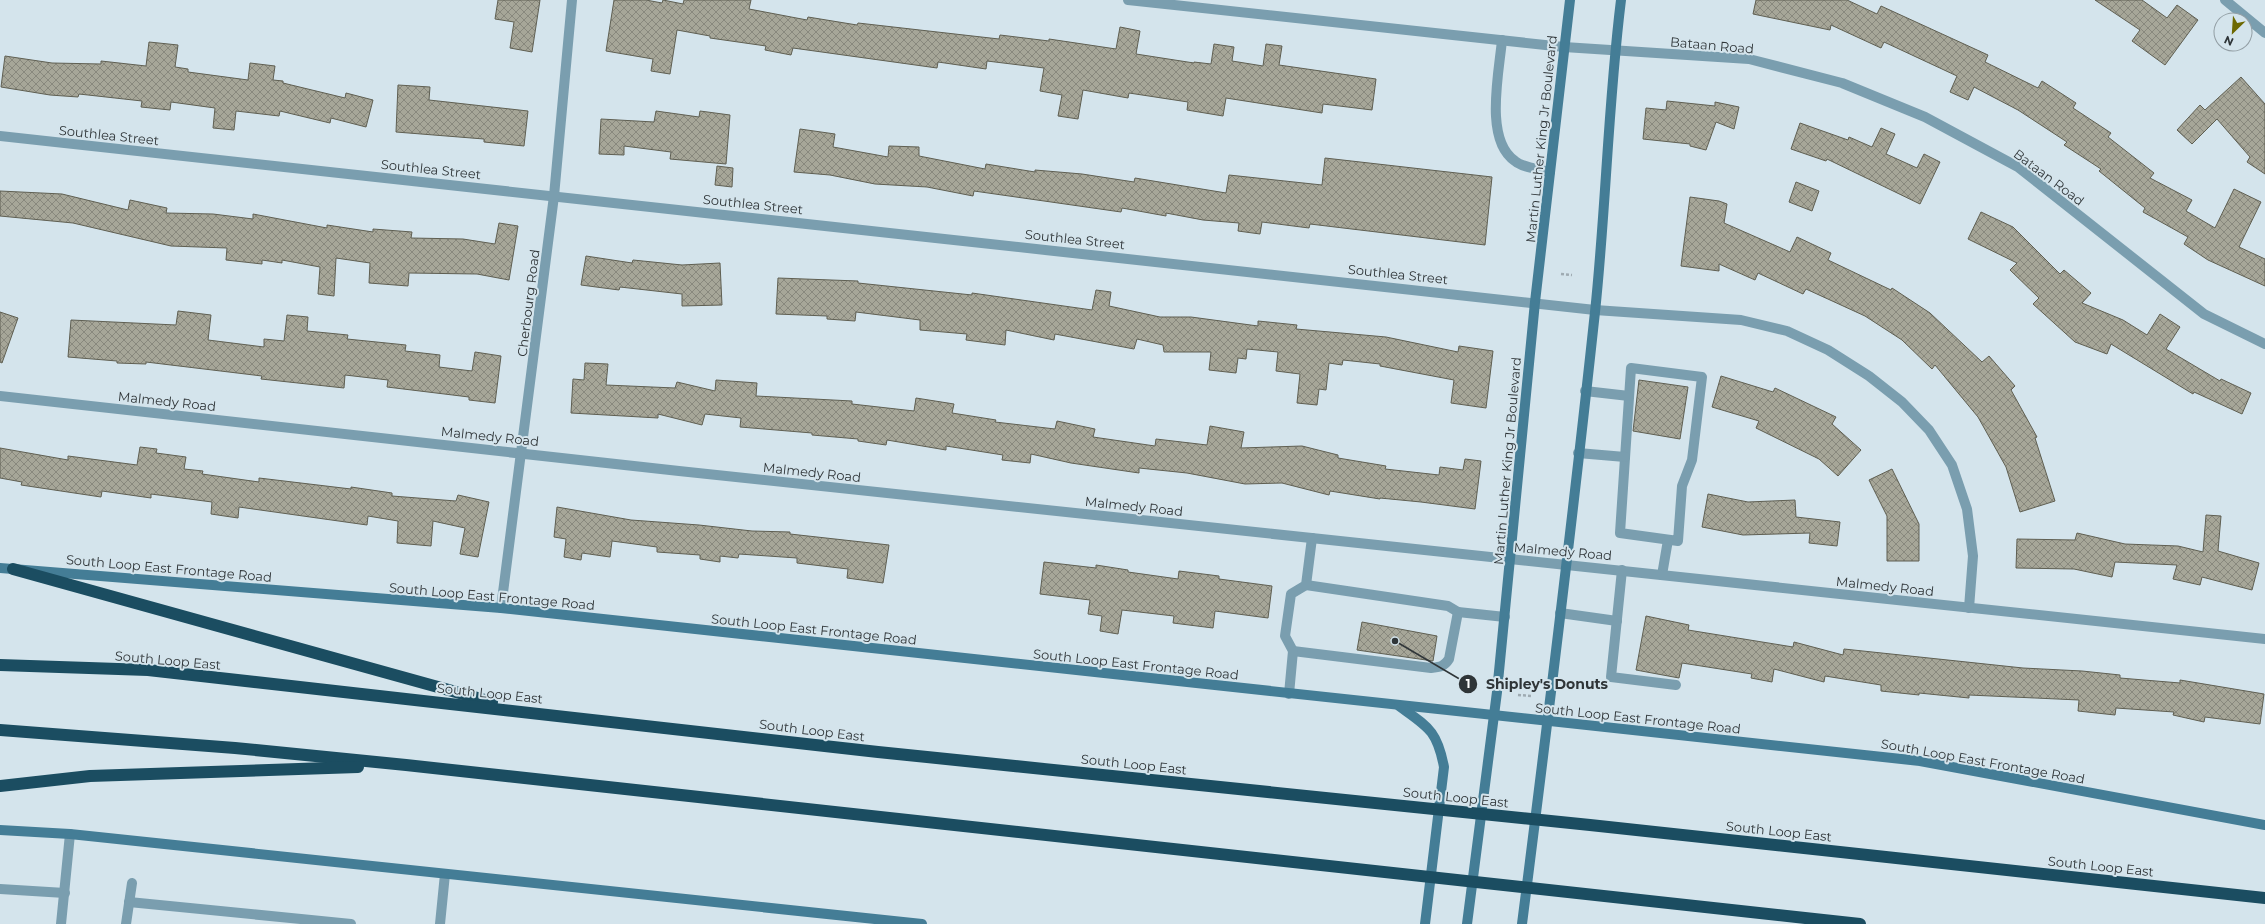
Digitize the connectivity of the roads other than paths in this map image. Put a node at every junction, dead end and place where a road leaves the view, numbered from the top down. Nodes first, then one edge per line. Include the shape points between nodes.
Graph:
1 (572, 0) edge
2 (1128, 0) edge
3 (1570, 0) edge
4 (1621, 0) edge
5 (2226, 0) edge
6 (2265, 33) edge
7 (1502, 40) junction
8 (1564, 47) junction
9 (1614, 51) junction
10 (0, 136) edge
11 (1550, 172) junction
12 (554, 196) junction
13 (1535, 302) junction
14 (1595, 310) junction
15 (2265, 344) edge
16 (1586, 391) junction
17 (0, 396) edge
18 (1629, 396) junction
19 (522, 453) junction
20 (1578, 453) junction
21 (1625, 457) junction
22 (1312, 538) junction
23 (1668, 540) junction
24 (1511, 560) junction
25 (1566, 564) junction
26 (0, 568) edge
27 (14, 569) junction
28 (1622, 570) junction
29 (1662, 575) junction
30 (1306, 585) junction
31 (501, 608) junction
32 (1969, 608) junction
33 (1458, 612) junction
34 (1560, 614) junction
35 (1505, 617) junction
36 (1617, 621) junction
37 (2265, 639) edge
38 (1293, 652) junction
39 (0, 665) edge
40 (1676, 686) dead end
41 (1289, 694) junction
42 (1398, 705) junction
43 (526, 711) junction
44 (1495, 715) junction
45 (1548, 721) junction
46 (0, 730) edge
47 (406, 765) junction
48 (0, 786) edge
49 (2265, 825) edge
50 (0, 830) edge
51 (70, 834) junction
52 (445, 874) junction
53 (132, 883) dead end
54 (0, 889) edge
55 (65, 894) junction
56 (2265, 898) edge
57 (129, 902) junction
58 (61, 924) edge
59 (126, 924) edge
60 (351, 924) edge
61 (440, 924) edge
62 (922, 924) edge
63 (1425, 924) edge
64 (1467, 924) edge
65 (1522, 924) edge
66 (1860, 924) edge

1 - 12 street, Cherbourg Road
2 - 7 street, Bataan Road
3 - 8 main road, Martin Luther King Jr Boulevard
4 - 9 main road
5 - 6 street
7 - 8 street, Bataan Road
7 - 11 street via 1495,119 1503,150 1516,162
8 - 9 street, Bataan Road
8 - 11 main road, Martin Luther King Jr Boulevard
9 - 14 main road
9 - 15 street, Bataan Road via 1749,60 1842,83 1925,117 2018,167 2204,314
10 - 12 street, Southlea Street
11 - 13 main road, Martin Luther King Jr Boulevard
12 - 13 street, Southlea Street
12 - 19 street, Cherbourg Road
13 - 14 street, Southlea Street
13 - 24 main road, Martin Luther King Jr Boulevard
14 - 16 main road
14 - 32 street, Southlea Street via 1741,320 1787,331 1828,350 1869,376 1897,398 1929,430 1952,466 1966,509 1973,556
16 - 18 street
16 - 20 main road
17 - 19 street, Malmedy Road
18 - 21 street
18 - 23 street via 1631,368 1702,377 1692,460 1682,486 1678,541
19 - 22 street, Malmedy Road
19 - 31 street, Cherbourg Road
20 - 21 street
20 - 25 main road
21 - 23 street via 1620,533
22 - 24 street, Malmedy Road
22 - 30 street
23 - 29 street
24 - 25 street, Malmedy Road
24 - 35 main road, Martin Luther King Jr Boulevard
25 - 28 street, Malmedy Road
25 - 34 main road
26 - 27 main road, South Loop East Frontage Road
27 - 31 main road, South Loop East Frontage Road
27 - 43 highway
28 - 29 street, Malmedy Road
28 - 36 street
29 - 32 street, Malmedy Road
30 - 33 street via 1448,606
30 - 38 street via 1291,594 1285,636
31 - 41 main road, South Loop East Frontage Road
32 - 37 street, Malmedy Road
33 - 35 street
33 - 38 street via 1449,659 1440,667 1430,668
34 - 36 street
34 - 45 main road
35 - 44 main road, Martin Luther King Jr Boulevard
36 - 40 street via 1611,677
38 - 41 street
39 - 43 highway, South Loop East via 148,670
41 - 42 main road, South Loop East Frontage Road
42 - 44 main road, South Loop East Frontage Road
42 - 63 main road via 1426,725 1439,744 1444,767
43 - 56 highway, South Loop East via 878,752
44 - 45 main road, South Loop East Frontage Road
44 - 64 main road, Martin Luther King Jr Boulevard
45 - 49 main road, South Loop East Frontage Road via 1920,761
45 - 65 main road
46 - 47 highway via 235,748
47 - 48 highway via 90,776
47 - 66 highway
50 - 51 main road
51 - 52 main road
51 - 55 street
52 - 61 street
52 - 62 main road
53 - 57 street
54 - 55 street
55 - 58 street
57 - 59 street
57 - 60 street

